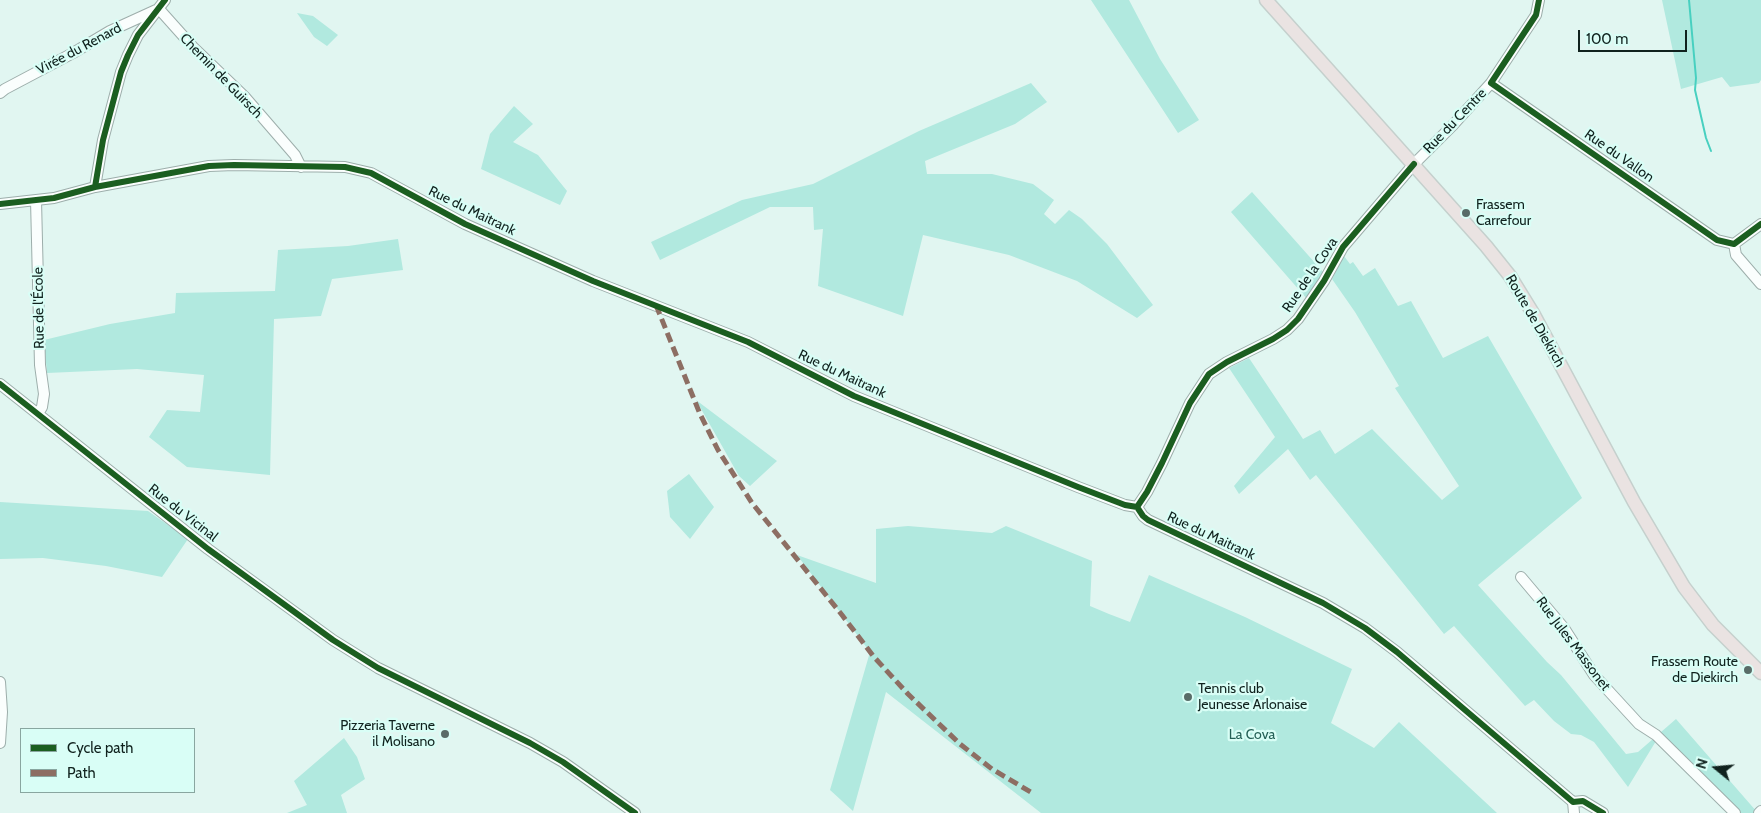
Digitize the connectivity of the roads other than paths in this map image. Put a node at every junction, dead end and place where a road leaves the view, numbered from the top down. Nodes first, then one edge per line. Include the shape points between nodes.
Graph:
1 (1266, 0) edge
2 (1539, 0) edge
3 (162, 4) edge
4 (1492, 83) junction
5 (0, 92) edge
6 (1414, 164) junction
7 (301, 166) junction
8 (96, 187) junction
9 (36, 200) junction
10 (0, 204) edge
11 (1761, 224) edge
12 (1734, 244) junction
13 (1761, 284) edge
14 (0, 384) edge
15 (38, 414) junction
16 (1136, 507) junction
17 (1521, 577) dead end
18 (1761, 673) edge
19 (0, 682) edge
20 (0, 743) edge
21 (1573, 802) junction
22 (635, 813) edge
23 (1574, 813) edge
24 (1603, 813) edge
25 (1734, 813) edge

1 - 6 main road, Route de Diekirch
2 - 4 street, Rue du Centre via 1536,15
3 - 5 street, Virée du Renard
3 - 7 street, Chemin de Guirsch via 193,47 244,96
3 - 8 street via 138,35 121,72 103,140
4 - 6 street, Rue du Centre
4 - 12 street, Rue du Vallon via 1717,240
6 - 16 street, Rue de la Cova via 1343,247 1298,319 1287,330 1209,374 1190,403 1147,492
6 - 18 main road, Route de Diekirch via 1510,276 1684,587 1713,624
7 - 8 street, Rue du Maitrank via 209,166
7 - 16 street, Rue du Maitrank via 345,166 371,173 465,224 593,281 748,342 854,396 1078,487
8 - 9 street, Rue du Maitrank
9 - 10 street, Rue du Maitrank
9 - 15 street, Rue de l'École via 40,365 44,394
11 - 12 street
12 - 13 street via 1736,255
14 - 15 street, Rue du Vicinal
15 - 22 street, Rue du Vicinal via 208,549 355,655 564,762
16 - 21 street, Rue du Maitrank via 1148,520 1323,604 1365,628
17 - 25 street, Rue Jules Massonet via 1564,628 1583,660 1607,689 1639,724 1656,735
19 - 20 street
21 - 23 street
21 - 24 street, Rue du Maitrank via 1583,801

